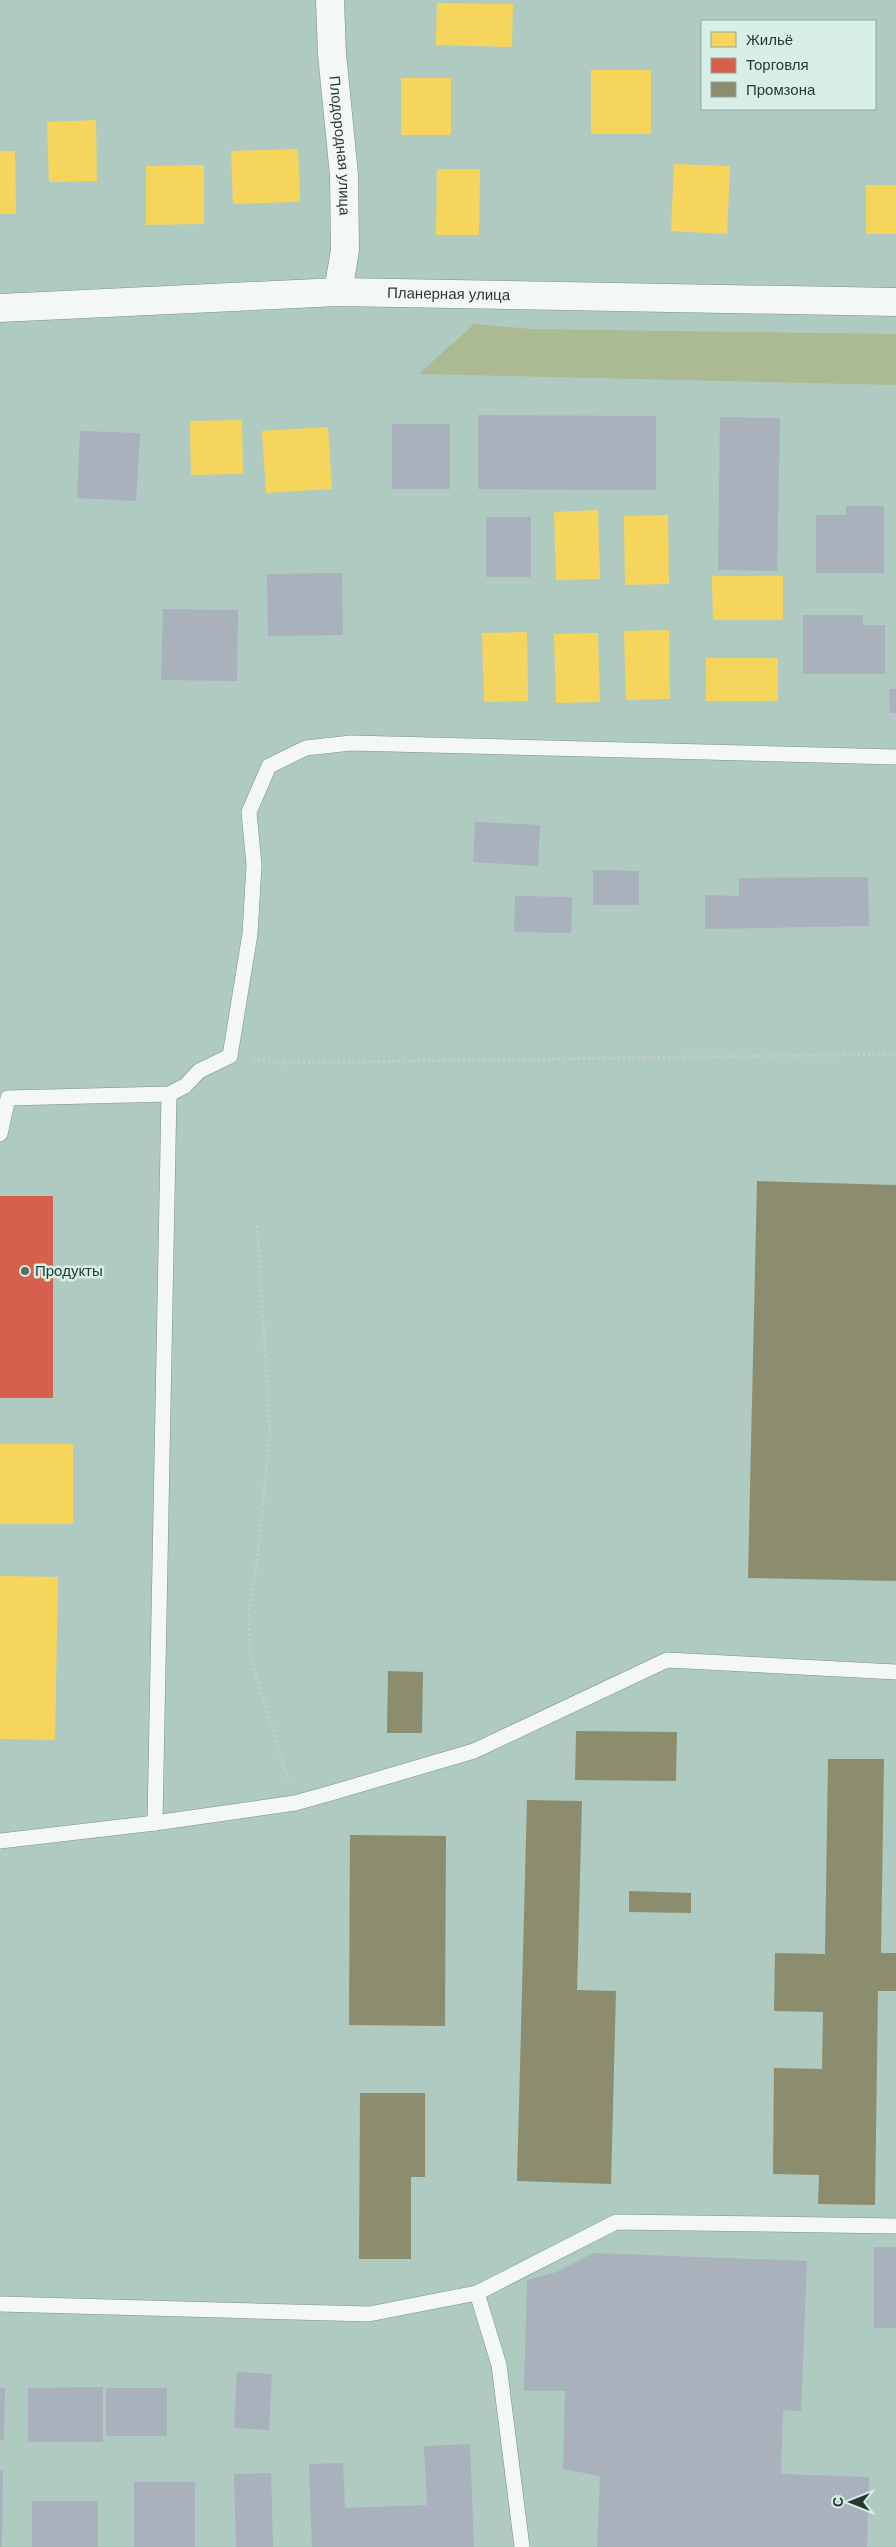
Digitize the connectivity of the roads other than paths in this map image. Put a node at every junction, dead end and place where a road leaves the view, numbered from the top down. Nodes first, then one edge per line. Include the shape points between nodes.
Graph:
1 (330, 0) edge
2 (338, 292) junction
3 (896, 302) edge
4 (0, 308) edge
5 (896, 757) edge
6 (169, 1094) junction
7 (0, 1134) edge
8 (896, 1672) edge
9 (155, 1823) junction
10 (0, 1841) edge
11 (896, 2226) edge
12 (477, 2293) junction
13 (0, 2304) edge
14 (522, 2547) edge

1 - 2 street, Плодородная улица via 344,175 345,250
2 - 3 street, Планерная улица
2 - 4 street, Планерная улица
5 - 6 lane via 351,743 306,748 269,766 249,812 254,865 250,934 230,1056 199,1071 186,1086
6 - 7 lane via 8,1098
6 - 9 lane
8 - 9 lane via 667,1660 474,1751 295,1803
9 - 10 lane
11 - 12 lane via 616,2222
12 - 13 lane via 369,2314
12 - 14 lane via 499,2365

